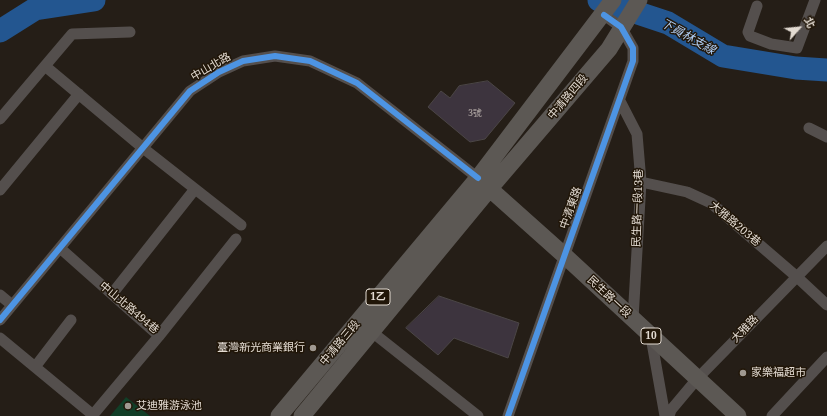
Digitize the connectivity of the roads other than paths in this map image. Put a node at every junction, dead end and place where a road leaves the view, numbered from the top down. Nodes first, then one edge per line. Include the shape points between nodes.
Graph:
1 (639, 0) edge
2 (814, 0) edge
3 (757, 6) dead end
4 (608, 8) edge
5 (623, 24) junction
6 (130, 32) dead end
7 (45, 66) junction
8 (78, 94) junction
9 (620, 101) junction
10 (0, 119) edge
11 (809, 128) dead end
12 (827, 137) edge
13 (143, 148) junction
14 (640, 182) junction
15 (484, 183) junction
16 (195, 189) junction
17 (0, 190) edge
18 (241, 225) dead end
19 (236, 239) dead end
20 (827, 246) edge
21 (60, 248) junction
22 (565, 256) junction
23 (797, 277) junction
24 (112, 294) junction
25 (0, 295) edge
26 (12, 305) junction
27 (827, 305) edge
28 (632, 319) junction
29 (0, 320) edge
30 (72, 320) dead end
31 (372, 332) junction
32 (159, 336) junction
33 (651, 337) junction
34 (0, 338) edge
35 (827, 357) edge
36 (35, 367) junction
37 (697, 378) junction
38 (93, 416) edge
39 (279, 416) edge
40 (302, 416) edge
41 (478, 416) edge
42 (508, 416) edge
43 (665, 416) edge
44 (669, 416) edge
45 (738, 416) edge
46 (772, 416) edge

1 - 5 main road, 中清路四段
2 - 3 street via 797,48 772,44 750,36 748,32
4 - 5 street, 中清東路
4 - 15 main road, 中清路四段
5 - 9 street, 中清東路 via 633,48 633,61
5 - 15 main road, 中清路四段 via 609,49
6 - 7 street via 72,34
7 - 8 street
7 - 10 street
8 - 13 street
8 - 17 street
9 - 14 street, 民生路一段13巷 via 637,134
9 - 22 street, 中清東路
11 - 12 street
13 - 15 street, 中山北路 via 190,91 219,72 243,61 275,56 310,61 357,84
13 - 16 street
13 - 21 street, 中山北路
14 - 23 street, 大雅路203巷 via 688,192 711,203
14 - 28 street, 民生路一段13巷
15 - 22 main road, 民生路一段 / 10
15 - 31 main road, 中清路三段 / 1乙
15 - 39 main road, 中清路三段 / 1乙
16 - 18 street
16 - 24 street
19 - 32 street, 中山北路494巷
20 - 23 street, 大雅路
21 - 24 street, 中山北路494巷
21 - 26 street, 中山北路
22 - 28 main road, 民生路一段 / 10
22 - 42 street, 中清東路
23 - 27 street, 大雅路203巷
23 - 37 street, 大雅路
24 - 32 street, 中山北路494巷
25 - 26 street
26 - 29 street, 中山北路
28 - 33 main road, 民生路一段 / 10
30 - 36 street
31 - 40 main road, 中清路三段 / 1乙
31 - 41 street
32 - 38 street
33 - 37 main road, 民生路一段 / 10
33 - 43 street
34 - 36 street
35 - 46 street
36 - 38 street
37 - 44 street, 大雅路
37 - 45 main road, 民生路一段 / 10

